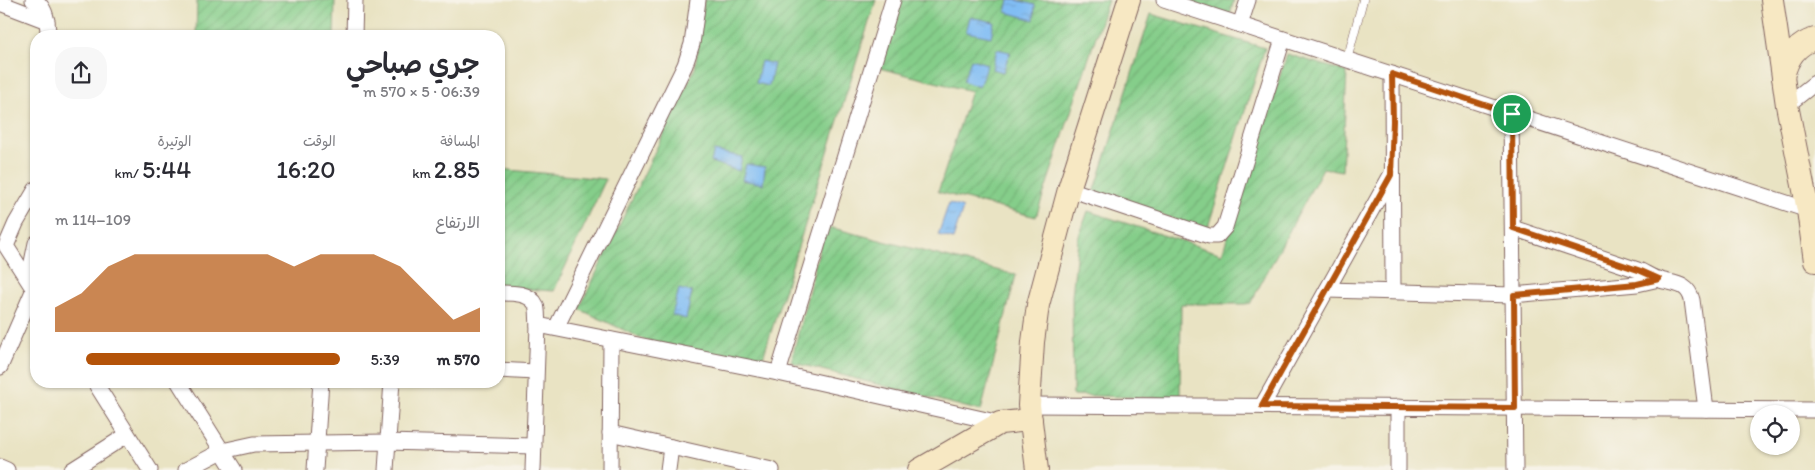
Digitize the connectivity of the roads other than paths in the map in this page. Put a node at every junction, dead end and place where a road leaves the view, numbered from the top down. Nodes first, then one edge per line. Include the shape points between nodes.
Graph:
1 (34, 0) edge
2 (355, 0) edge
3 (698, 0) edge
4 (893, 0) edge
5 (1129, 0) edge
6 (1164, 0) edge
7 (1248, 0) edge
8 (1363, 0) edge
9 (1772, 0) edge
10 (0, 3) edge
11 (47, 21) junction
12 (1240, 25) junction
13 (48, 30) edge
14 (354, 30) edge
15 (1283, 39) junction
16 (1815, 39) edge
17 (1347, 60) junction
18 (1392, 74) junction
19 (1782, 77) junction
20 (1815, 83) edge
21 (1787, 105) junction
22 (1512, 114) junction
23 (1391, 175) junction
24 (1069, 189) junction
25 (30, 199) edge
26 (1808, 210) junction
27 (1513, 228) junction
28 (3, 244) edge
29 (1815, 261) edge
30 (1659, 279) junction
31 (30, 282) edge
32 (1327, 290) junction
33 (1393, 291) junction
34 (505, 293) edge
35 (1514, 295) junction
36 (30, 303) edge
37 (538, 325) junction
38 (556, 328) junction
39 (611, 340) junction
40 (0, 367) edge
41 (505, 370) edge
42 (535, 372) junction
43 (778, 373) junction
44 (98, 388) edge
45 (182, 388) edge
46 (321, 388) edge
47 (391, 388) edge
48 (1262, 406) junction
49 (1398, 407) junction
50 (1515, 408) junction
51 (1706, 409) junction
52 (1815, 410) edge
53 (1030, 412) junction
54 (1000, 423) junction
55 (610, 433) junction
56 (127, 435) junction
57 (318, 442) junction
58 (387, 442) junction
59 (534, 446) junction
60 (671, 447) junction
61 (222, 451) junction
62 (0, 467) edge
63 (7, 470) edge
64 (72, 470) edge
65 (150, 470) edge
66 (186, 470) edge
67 (234, 470) edge
68 (315, 470) edge
69 (386, 470) edge
70 (533, 470) edge
71 (610, 470) edge
72 (668, 470) edge
73 (772, 470) edge
74 (919, 470) edge
75 (1037, 470) edge
76 (1398, 470) edge
77 (1515, 470) edge

1 - 11 street via 39,2
2 - 14 street
3 - 38 street via 692,44 685,65
4 - 43 street
5 - 24 street
6 - 12 street
7 - 12 street
8 - 17 lane
9 - 19 street
10 - 11 street
11 - 13 street
12 - 15 street
15 - 17 street
15 - 24 street via 1225,227 1217,236
16 - 19 street via 1792,54
17 - 18 street
18 - 22 street
18 - 23 street
19 - 21 street
20 - 21 street
21 - 26 street
22 - 26 street
22 - 27 street
23 - 32 street
23 - 33 street
24 - 53 street via 1038,305
25 - 28 street
26 - 29 street
27 - 30 street
27 - 35 street
28 - 31 street
30 - 35 street via 1637,284
30 - 51 street via 1682,285 1690,293
32 - 33 street
32 - 48 street
33 - 35 street
34 - 37 street via 532,300 536,305
35 - 50 street
36 - 40 street
37 - 38 street
37 - 42 street
38 - 39 street
39 - 43 street
39 - 55 street
41 - 42 street
42 - 59 street
43 - 54 street
44 - 56 street
45 - 61 street
46 - 57 street
47 - 58 street
48 - 49 street
48 - 53 street
49 - 50 street
49 - 76 street
50 - 51 street
50 - 77 street
51 - 52 street
53 - 54 street
53 - 75 street
54 - 74 street
55 - 60 street
55 - 71 street
56 - 64 street
56 - 65 street
57 - 58 street
57 - 61 street via 254,444
57 - 68 street
58 - 59 street
58 - 69 street
59 - 70 street
60 - 72 street
60 - 73 street
61 - 66 street
61 - 67 street
62 - 63 street

